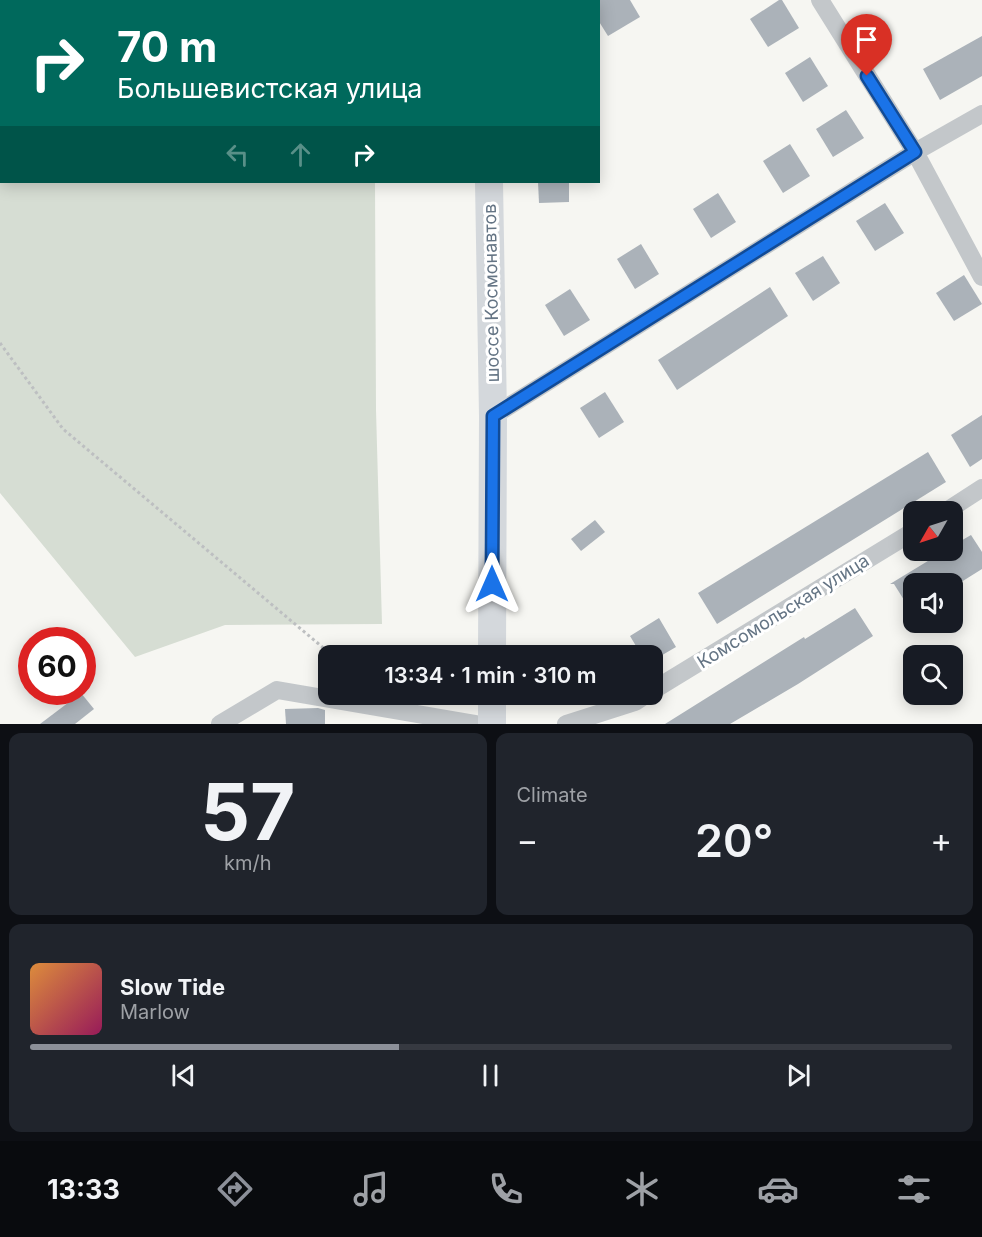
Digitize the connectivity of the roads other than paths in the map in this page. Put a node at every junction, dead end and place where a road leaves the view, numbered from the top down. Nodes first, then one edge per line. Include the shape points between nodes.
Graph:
1 (820, 0) edge
2 (982, 114) edge
3 (915, 152) junction
4 (489, 183) edge
5 (982, 277) edge
6 (493, 416) junction
7 (982, 488) edge
8 (962, 501) edge
9 (903, 538) edge
10 (492, 645) edge
11 (663, 684) edge
12 (492, 705) edge
13 (626, 705) edge
14 (220, 724) edge
15 (476, 724) edge
16 (492, 724) edge
17 (566, 724) edge

1 - 3 street
2 - 3 street
3 - 5 street
3 - 6 street
4 - 6 main road, шоссе Космонавтов
6 - 10 main road, шоссе Космонавтов
7 - 8 street
9 - 11 street, Комсомольская улица
12 - 16 main road
13 - 17 street
14 - 15 street via 277,690

